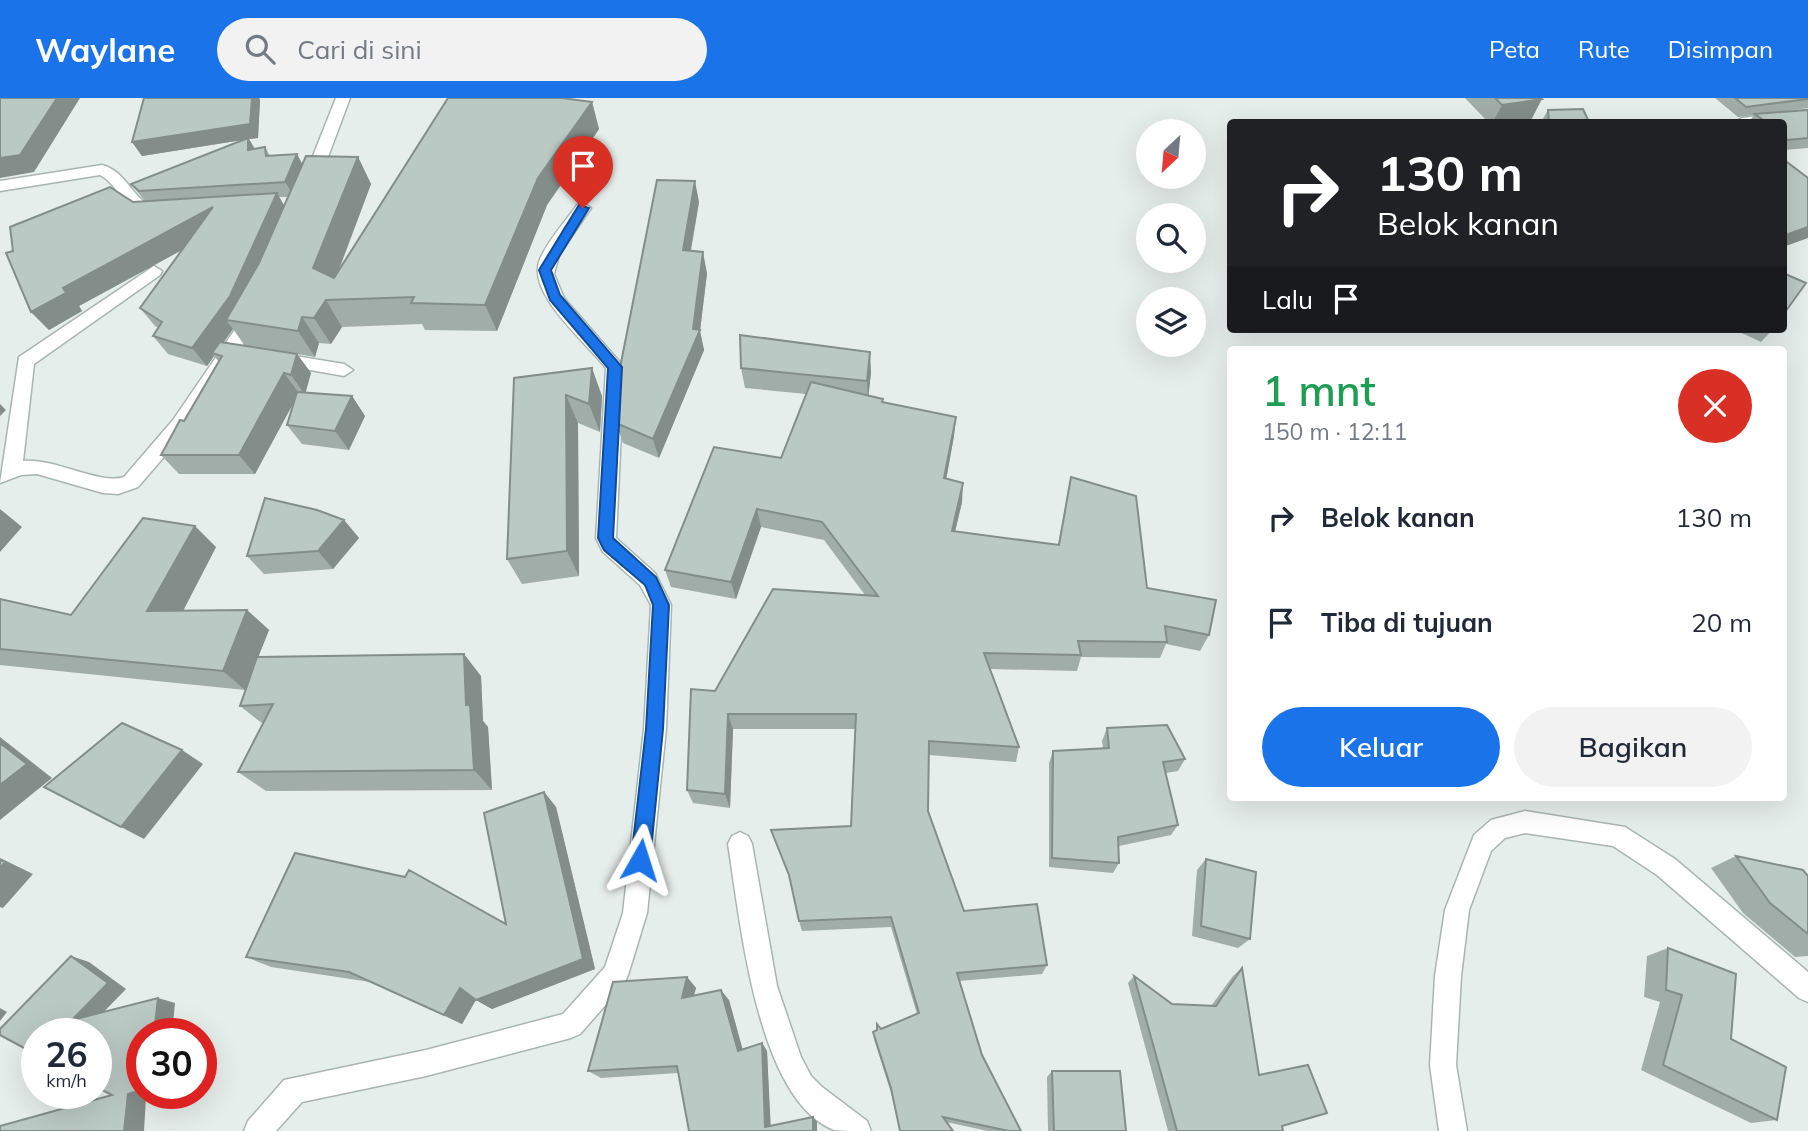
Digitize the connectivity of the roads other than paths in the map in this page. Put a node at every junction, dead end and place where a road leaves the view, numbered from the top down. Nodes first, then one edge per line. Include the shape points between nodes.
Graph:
1 (343, 98) edge
2 (1808, 114) edge
3 (1767, 119) edge
4 (0, 186) edge
5 (302, 204) edge
6 (583, 208) dead end
7 (169, 212) edge
8 (154, 271) dead end
9 (262, 298) edge
10 (242, 354) junction
11 (344, 370) dead end
12 (6, 473) edge
13 (740, 844) dead end
14 (1808, 989) edge
15 (258, 1131) edge
16 (857, 1131) edge
17 (1453, 1131) edge

1 - 5 street
2 - 3 street
4 - 7 street via 102,170 141,211
6 - 15 street via 546,263 546,279 554,296 615,367 606,538 650,581 661,605 655,729 635,913 615,975 571,1025 426,1063 294,1090
8 - 12 street via 25,361
9 - 10 street
10 - 11 street
10 - 12 street via 124,486 107,487 41,466
13 - 16 street via 764,986 789,1063 801,1086
14 - 17 street via 1666,867 1617,835 1525,822 1499,828 1482,843 1457,910 1443,1065

